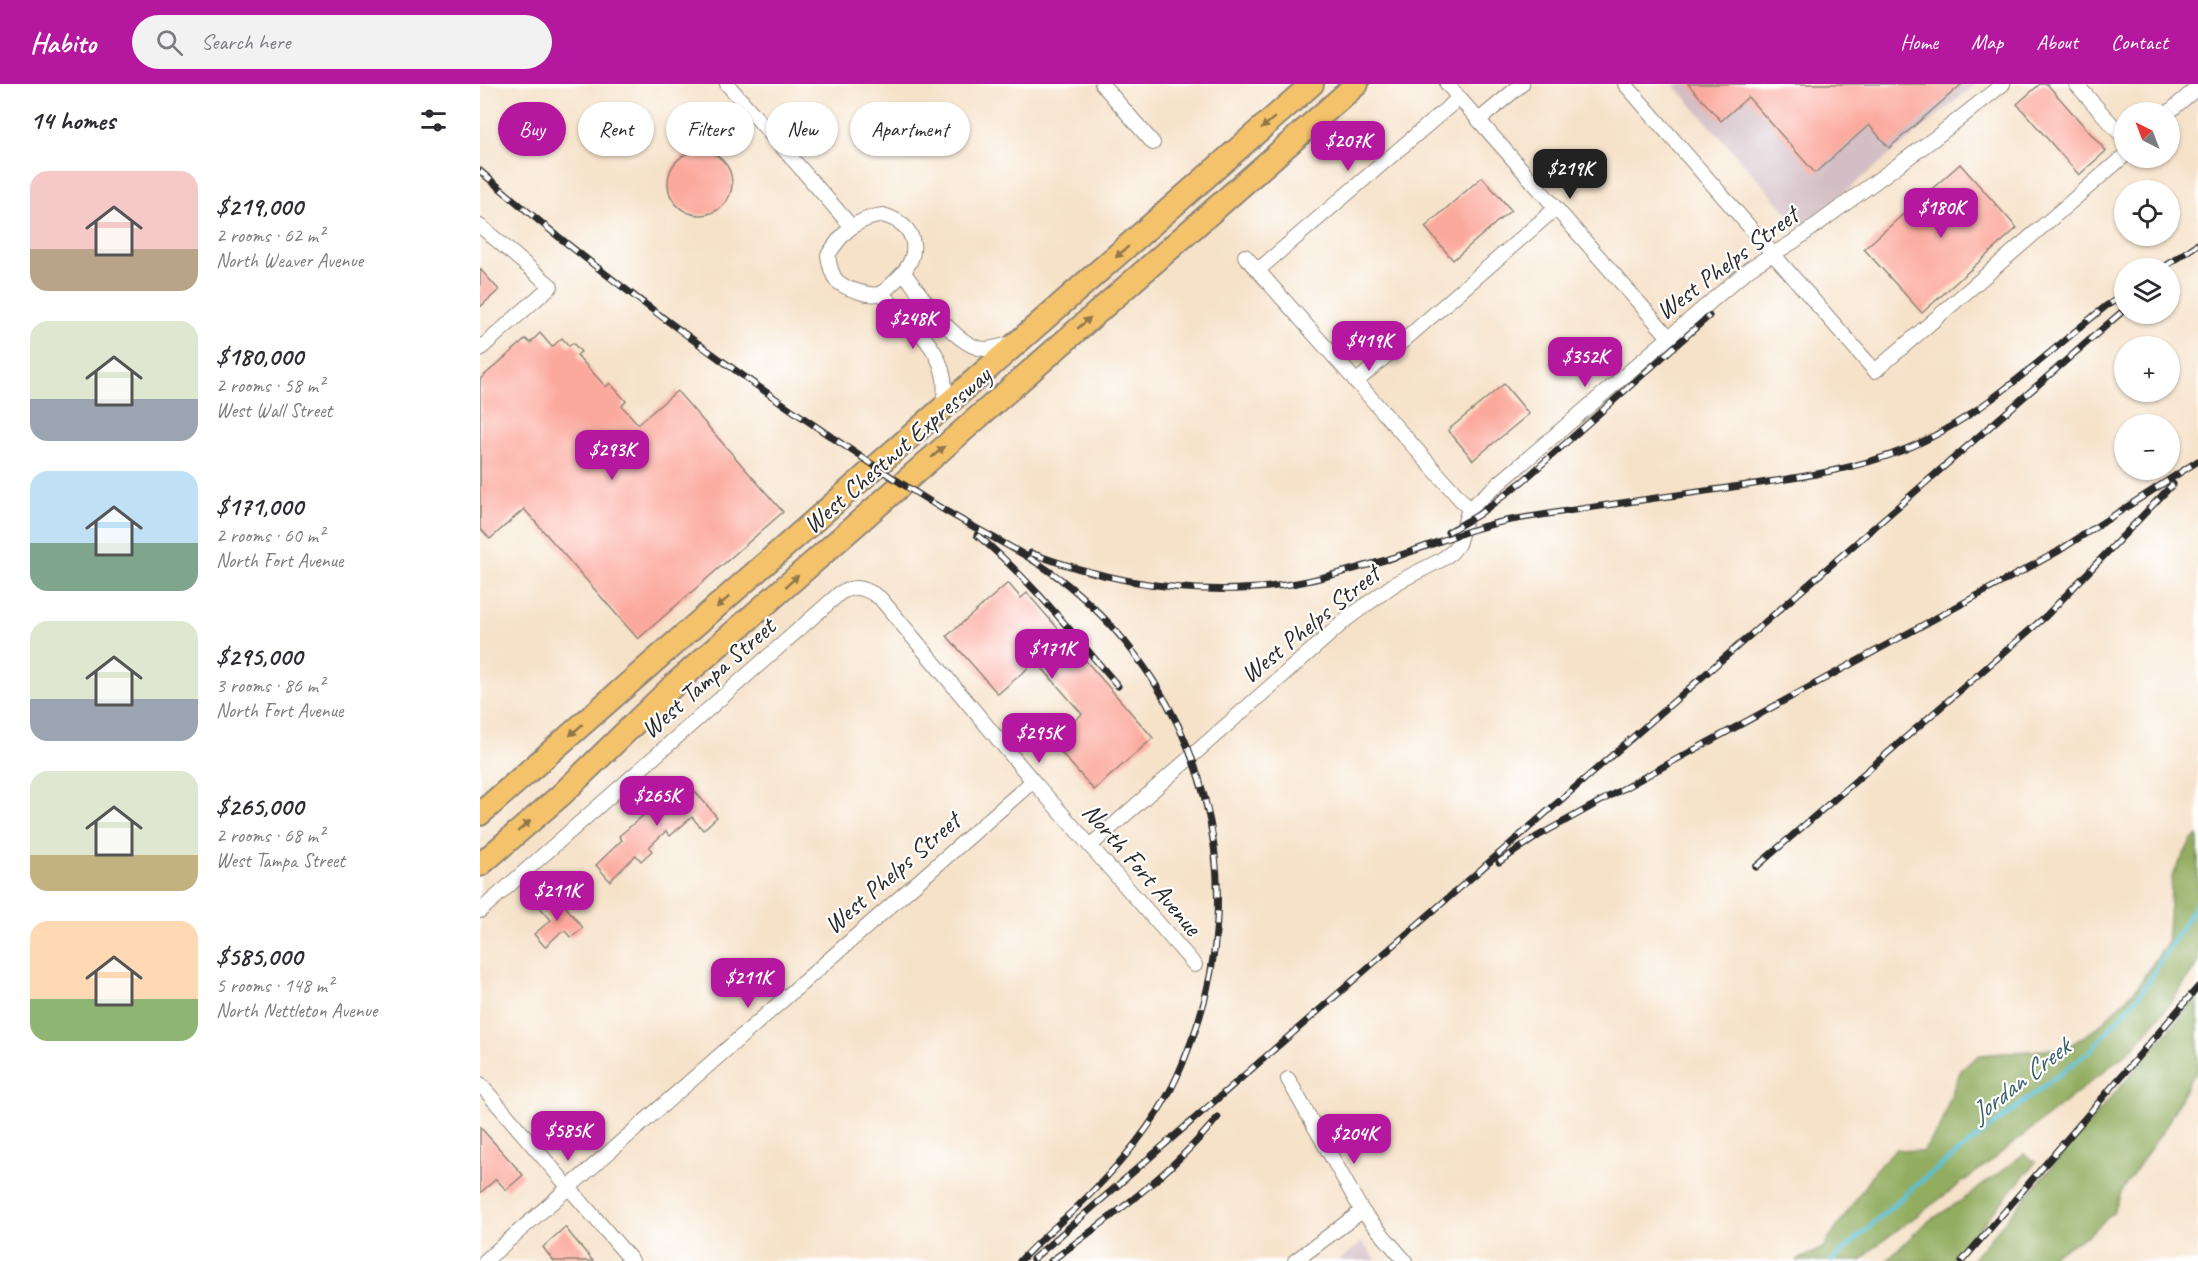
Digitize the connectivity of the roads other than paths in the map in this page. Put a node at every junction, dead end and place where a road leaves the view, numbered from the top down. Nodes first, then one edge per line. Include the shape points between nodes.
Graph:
1 (726, 84) edge
2 (1102, 84) edge
3 (1312, 84) edge
4 (1357, 84) edge
5 (1447, 84) edge
6 (1522, 84) edge
7 (1625, 84) edge
8 (2003, 84) edge
9 (2076, 84) edge
10 (2198, 87) edge
11 (1459, 98) junction
12 (2180, 103) edge
13 (1479, 120) junction
14 (2114, 127) edge
15 (1152, 143) dead end
16 (2114, 165) edge
17 (1556, 208) junction
18 (480, 226) edge
19 (852, 227) junction
20 (1774, 254) junction
21 (1245, 256) dead end
22 (1258, 270) junction
23 (904, 273) junction
24 (882, 293) junction
25 (1669, 337) junction
26 (1020, 341) junction
27 (480, 349) edge
28 (1356, 382) junction
29 (940, 411) junction
30 (1469, 509) junction
31 (864, 589) joint
32 (1033, 781) junction
33 (480, 814) edge
34 (1090, 845) junction
35 (480, 865) edge
36 (480, 911) edge
37 (1195, 965) dead end
38 (1288, 1079) dead end
39 (480, 1084) edge
40 (568, 1187) junction
41 (1362, 1211) junction
42 (485, 1261) edge
43 (632, 1261) edge
44 (1295, 1261) edge
45 (1405, 1261) edge

1 - 19 street
2 - 15 street
3 -> 26 main road, West Chestnut Expressway
35 -> 4 main road, West Chestnut Expressway via 561,795 676,683
5 - 11 street
6 - 13 street
7 - 20 street
8 - 20 street, West Phelps Street
9 - 14 street
10 - 12 street
11 - 13 street
11 - 22 street
13 - 17 street
16 - 20 street via 1875,371
17 - 25 street
17 - 28 street
18 - 27 street via 551,286
19 - 23 street via 866,218 883,215 898,220 914,245 914,257
19 - 24 street via 838,238 828,255 830,267 837,281 873,295
20 - 25 street, West Phelps Street via 1750,268
21 - 22 street
22 - 28 street
23 - 24 street
23 - 26 street via 949,330 966,341 984,349
24 - 29 street via 942,363 947,389
25 - 30 street, West Phelps Street
26 - 29 main road, West Chestnut Expressway
28 - 30 street
29 -> 33 main road, West Chestnut Expressway
30 - 34 street, West Phelps Street via 1452,552 1388,588 1348,618
31 - 32 street, North Fort Avenue via 880,598
31 - 36 street, West Tampa Street via 851,587 840,593
32 - 34 street, North Fort Avenue
32 - 40 street, West Phelps Street
34 - 37 street, North Fort Avenue
38 - 41 street
39 - 40 street
40 - 42 street, West Phelps Street
40 - 43 street
41 - 44 street
41 - 45 street

